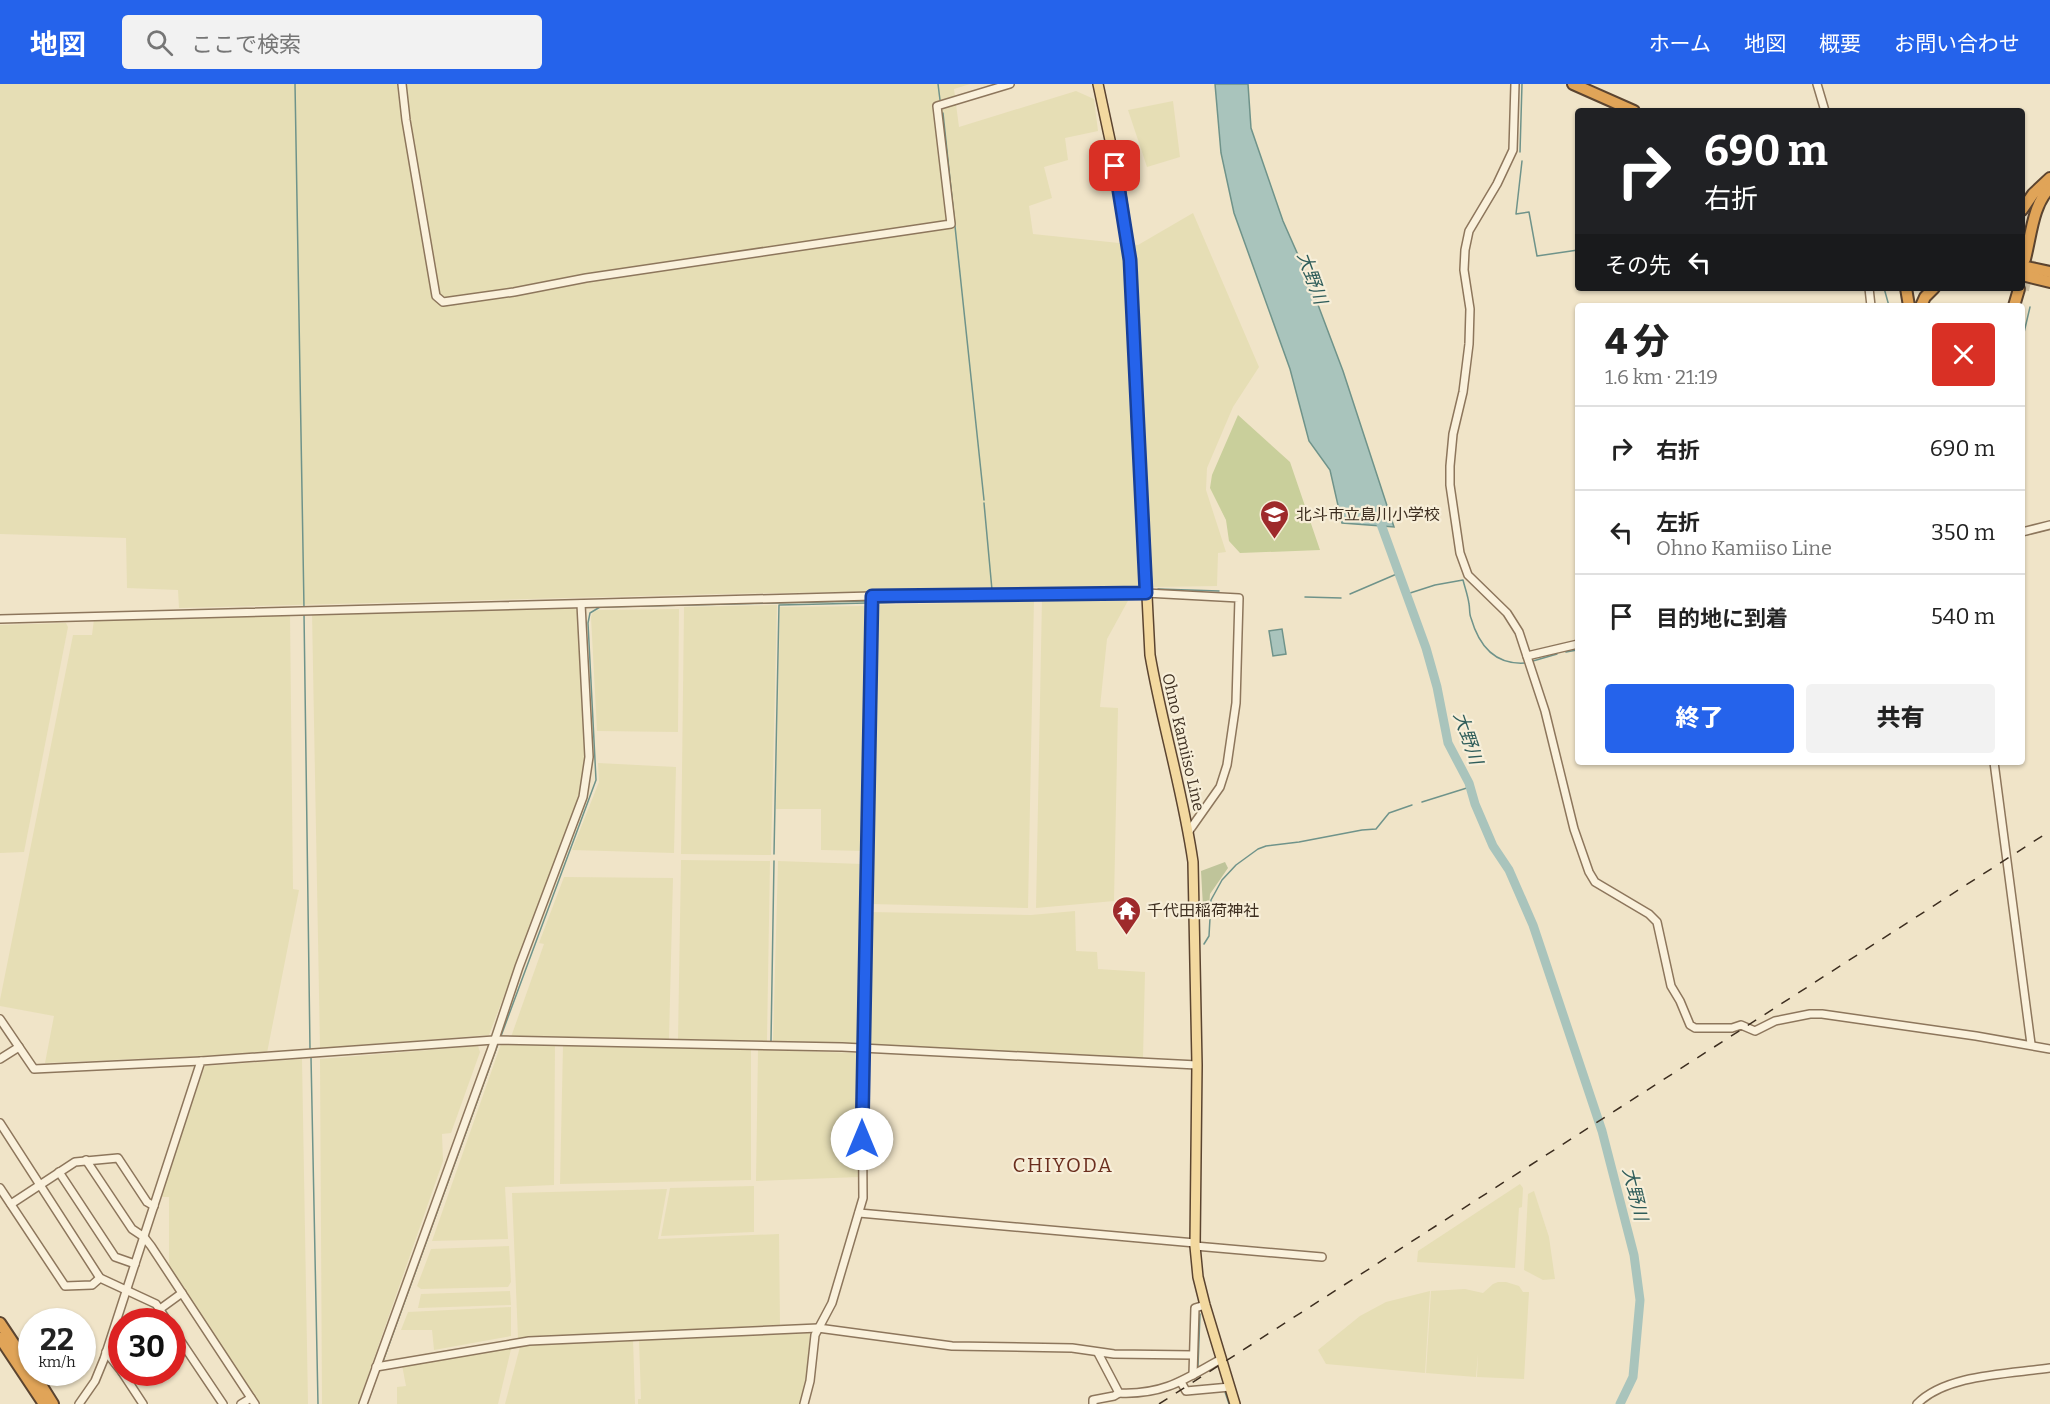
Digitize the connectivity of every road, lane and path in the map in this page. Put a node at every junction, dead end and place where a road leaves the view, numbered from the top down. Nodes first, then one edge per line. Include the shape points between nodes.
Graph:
1 (402, 84) edge
2 (1010, 84) edge
3 (1098, 84) edge
4 (1515, 84) edge
5 (1817, 84) edge
6 (1574, 85) edge
7 (1616, 108) edge
8 (1627, 108) edge
9 (1824, 108) edge
10 (2050, 178) edge
11 (2050, 188) edge
12 (2050, 196) edge
13 (2025, 206) edge
14 (2026, 262) edge
15 (2050, 273) edge
16 (2025, 276) edge
17 (2050, 282) edge
18 (2025, 288) edge
19 (2050, 288) edge
20 (1931, 291) edge
21 (1922, 303) edge
22 (2050, 525) edge
23 (2025, 531) edge
24 (1146, 593) junction
25 (872, 596) junction
26 (581, 604) junction
27 (0, 619) edge
28 (1575, 646) edge
29 (1527, 656) junction
30 (1994, 765) edge
31 (1189, 831) junction
32 (0, 1019) edge
33 (494, 1040) junction
34 (2031, 1044) junction
35 (19, 1047) junction
36 (862, 1049) junction
37 (2050, 1049) edge
38 (0, 1059) edge
39 (201, 1061) junction
40 (1197, 1065) junction
41 (0, 1123) edge
42 (86, 1160) junction
43 (59, 1172) junction
44 (41, 1184) junction
45 (0, 1188) edge
46 (11, 1204) junction
47 (154, 1206) junction
48 (859, 1214) junction
49 (144, 1237) junction
50 (1195, 1245) junction
51 (1322, 1257) dead end
52 (135, 1264) junction
53 (100, 1278) junction
54 (127, 1290) junction
55 (182, 1293) junction
56 (1205, 1305) junction
57 (159, 1308) edge
58 (161, 1308) edge
59 (0, 1323) edge
60 (818, 1328) junction
61 (0, 1338) edge
62 (186, 1349) edge
63 (18, 1351) edge
64 (106, 1352) junction
65 (1098, 1353) junction
66 (108, 1354) edge
67 (1193, 1355) junction
68 (1221, 1359) junction
69 (380, 1366) junction
70 (2050, 1368) edge
71 (1193, 1375) junction
72 (1181, 1382) junction
73 (41, 1386) edge
74 (131, 1386) edge
75 (1230, 1388) junction
76 (1119, 1393) junction
77 (253, 1401) edge
78 (44, 1404) edge
79 (53, 1404) edge
80 (79, 1404) edge
81 (143, 1404) edge
82 (223, 1404) edge
83 (241, 1404) edge
84 (363, 1404) edge
85 (804, 1404) edge
86 (1093, 1404) edge
87 (1235, 1404) edge
88 (1917, 1404) edge

1 - 2 street via 436,296 443,302 951,224 937,106
3 - 24 main road, Ohno Kamiiso Line via 1119,182 1130,260
4 - 29 street via 1512,150 1469,231 1465,250 1469,344 1464,392 1453,434 1450,484 1464,568 1514,622
5 - 9 street
6 - 7 highway
6 - 8 highway
10 - 13 highway
11 - 14 highway via 2038,207
12 - 14 highway
14 - 15 highway
16 - 17 highway
18 - 19 highway
20 - 21 highway
22 - 23 street
24 - 25 street
24 - 31 main road, Ohno Kamiiso Line via 1157,695
24 - 31 street via 1239,598 1236,704 1227,765 1220,787
25 - 26 street
25 - 36 street
26 - 27 street
26 - 33 street via 589,757 586,782
28 - 29 street
29 - 34 street via 1589,872 1595,882 1657,922 1671,986 1690,1025 1740,1025 1755,1031 1775,1021 1822,1014
30 - 34 street
31 - 40 main road, Ohno Kamiiso Line via 1195,886
32 - 35 street
33 - 36 street
33 - 39 street
33 - 69 street
34 - 37 street
35 - 38 street
35 - 39 street via 34,1069
36 - 40 street
36 - 48 street via 864,1190
39 - 47 street
40 - 50 main road, Ohno Kamiiso Line
41 - 44 street
42 - 43 street
42 - 47 street via 118,1158 147,1202
42 - 49 street via 132,1229
43 - 44 street
43 - 52 street via 115,1257
44 - 46 street
44 - 53 street
45 - 46 street
46 - 53 street via 65,1286 92,1285
47 - 49 street
48 - 50 street
48 - 60 street via 832,1303
49 - 52 street
49 - 55 street
50 - 51 street
50 - 56 main road, Ohno Kamiiso Line
52 - 54 street
53 - 54 street
54 - 57 street
54 - 64 street
55 - 58 street
55 - 77 street
56 - 67 street via 1195,1308
56 - 68 main road, Ohno Kamiiso Line
59 - 63 highway
60 - 65 street via 952,1346 1072,1348
60 - 69 street via 530,1341
60 - 85 street
61 - 78 highway
62 - 82 street
64 - 66 street
64 - 80 street via 95,1381
65 - 67 street
65 - 76 street
67 - 71 street
68 - 71 street
68 - 75 main road, Ohno Kamiiso Line
69 - 84 street
70 - 88 street via 1955,1382 1938,1388
71 - 72 street
72 - 75 street via 1186,1391
72 - 76 street via 1152,1392
73 - 79 highway
74 - 81 street
75 - 87 main road, Ohno Kamiiso Line
76 - 86 street via 1093,1400
77 - 83 street

